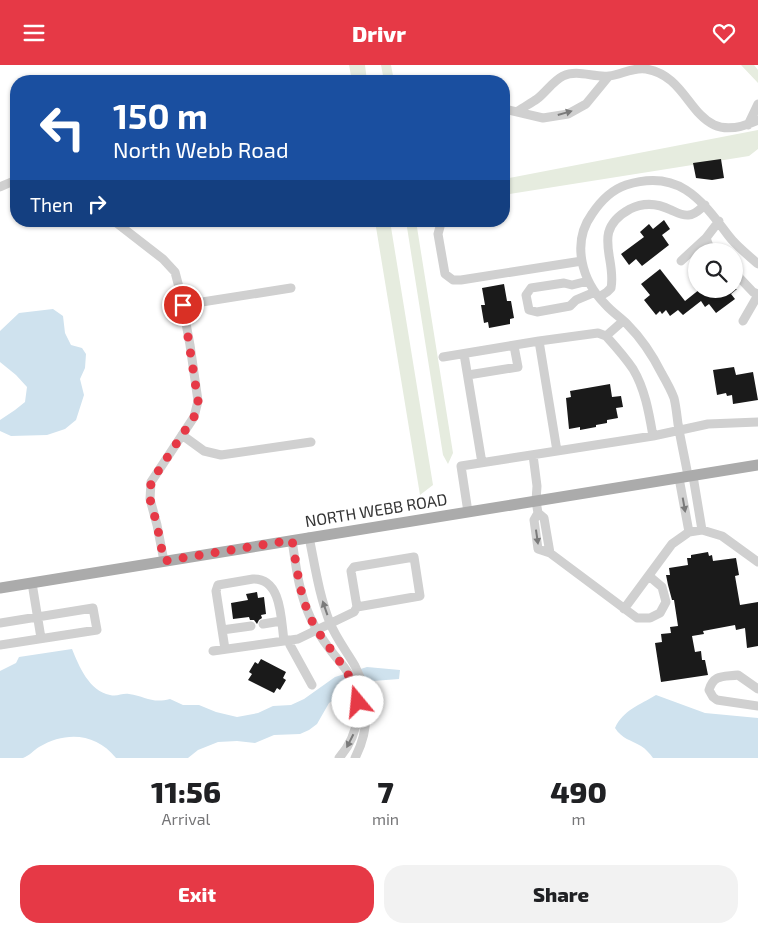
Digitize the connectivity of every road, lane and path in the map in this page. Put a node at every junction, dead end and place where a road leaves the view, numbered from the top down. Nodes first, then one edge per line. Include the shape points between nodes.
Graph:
1 (609, 76) junction
2 (758, 104) edge
3 (510, 110) edge
4 (518, 111) junction
5 (758, 120) edge
6 (748, 125) junction
7 (705, 205) junction
8 (719, 221) junction
9 (122, 227) edge
10 (440, 227) edge
11 (707, 237) junction
12 (707, 243) edge
13 (582, 261) junction
14 (681, 261) dead end
15 (758, 264) edge
16 (588, 281) junction
17 (743, 281) edge
18 (291, 288) dead end
19 (758, 294) edge
20 (597, 295) junction
21 (183, 305) junction
22 (623, 321) junction
23 (743, 321) dead end
24 (606, 336) junction
25 (539, 341) junction
26 (514, 345) junction
27 (464, 354) junction
28 (444, 357) dead end
29 (468, 375) junction
30 (758, 422) edge
31 (679, 430) junction
32 (182, 435) junction
33 (653, 436) junction
34 (311, 442) dead end
35 (557, 451) junction
36 (533, 455) junction
37 (482, 463) junction
38 (758, 465) edge
39 (687, 477) junction
40 (536, 501) junction
41 (468, 512) junction
42 (702, 530) junction
43 (689, 532) junction
44 (309, 537) junction
45 (292, 540) junction
46 (164, 561) junction
47 (758, 562) edge
48 (649, 576) junction
49 (32, 583) junction
50 (0, 588) edge
51 (357, 607) junction
52 (624, 609) junction
53 (37, 617) junction
54 (281, 621) junction
55 (0, 623) edge
56 (263, 624) dead end
57 (331, 625) junction
58 (251, 626) dead end
59 (222, 630) junction
60 (318, 631) junction
61 (41, 638) junction
62 (287, 640) junction
63 (0, 645) edge
64 (225, 649) junction
65 (213, 651) dead end
66 (351, 669) junction
67 (312, 685) dead end
68 (360, 688) junction
69 (758, 689) edge
70 (758, 706) edge
71 (339, 758) edge
72 (355, 758) edge

1 - 4 street via 575,73 563,76
4 -> 1 street via 544,118 568,114 586,104
1 - 6 street via 629,69 656,71 668,78 709,124 722,129
2 - 6 street
3 - 4 street
5 - 6 street
7 - 8 street
7 - 13 street via 686,189 674,184 655,180 620,187 601,201 589,217 580,244
7 - 20 street via 689,215 643,204 620,216 607,242 611,288 608,293
8 - 11 street
8 - 15 street via 729,236
9 - 21 street via 175,272
10 - 13 street via 438,234 445,274 453,280
11 - 12 street
11 - 14 street
13 - 16 street
16 - 20 street
16 - 20 street via 531,288 526,295 529,310 537,312 570,306 576,300
17 - 19 street
18 - 21 street
19 - 23 street
20 - 22 street
21 - 32 street via 198,401 194,417
22 - 24 street
22 - 31 street via 648,348 662,374 674,398
24 - 25 street via 598,333
24 - 33 street via 633,369 643,390
25 - 26 street
25 - 35 street
26 - 27 street
26 - 29 street via 518,367
27 - 28 street
27 - 29 street
29 - 37 street
30 - 31 street via 708,424
31 - 33 street
31 - 39 street
32 - 34 street via 204,451 221,455
32 - 46 street via 151,482 150,499
33 - 35 street
35 - 36 street
36 - 37 street
36 - 40 street
37 - 41 street via 461,466
38 - 39 main road, NORTH WEBB ROAD
39 - 40 main road, NORTH WEBB ROAD
39 - 42 street
39 -> 43 street
40 - 41 main road, NORTH WEBB ROAD
40 - 52 street via 538,513 534,520 538,549 550,553
41 - 44 main road, NORTH WEBB ROAD
42 - 43 street
42 - 47 street via 722,536
43 - 48 street via 672,544
44 - 45 main road, NORTH WEBB ROAD
57 -> 44 street
45 - 46 main road, NORTH WEBB ROAD
45 - 60 street via 301,590
46 - 49 main road, NORTH WEBB ROAD
48 - 52 street
48 - 52 street via 662,587 666,602 660,613 650,618 637,618
49 - 50 main road, NORTH WEBB ROAD
49 - 53 street
51 - 51 street via 351,571 354,567 414,557 420,597
51 - 57 street
53 - 55 street
53 - 61 street
53 - 61 street via 93,608 97,629
54 - 56 street
54 - 59 street via 275,591 266,581 253,579 216,587
54 - 62 street
57 - 60 street
57 - 66 street
58 - 59 street
59 - 64 street
60 - 62 street
60 - 66 street via 328,647
61 - 63 street
62 - 64 street
62 - 67 street
64 - 65 street
66 - 68 street
68 -> 71 street via 358,722
68 - 72 street via 366,704 366,723
69 - 70 street via 738,675 716,678 709,690 717,699

